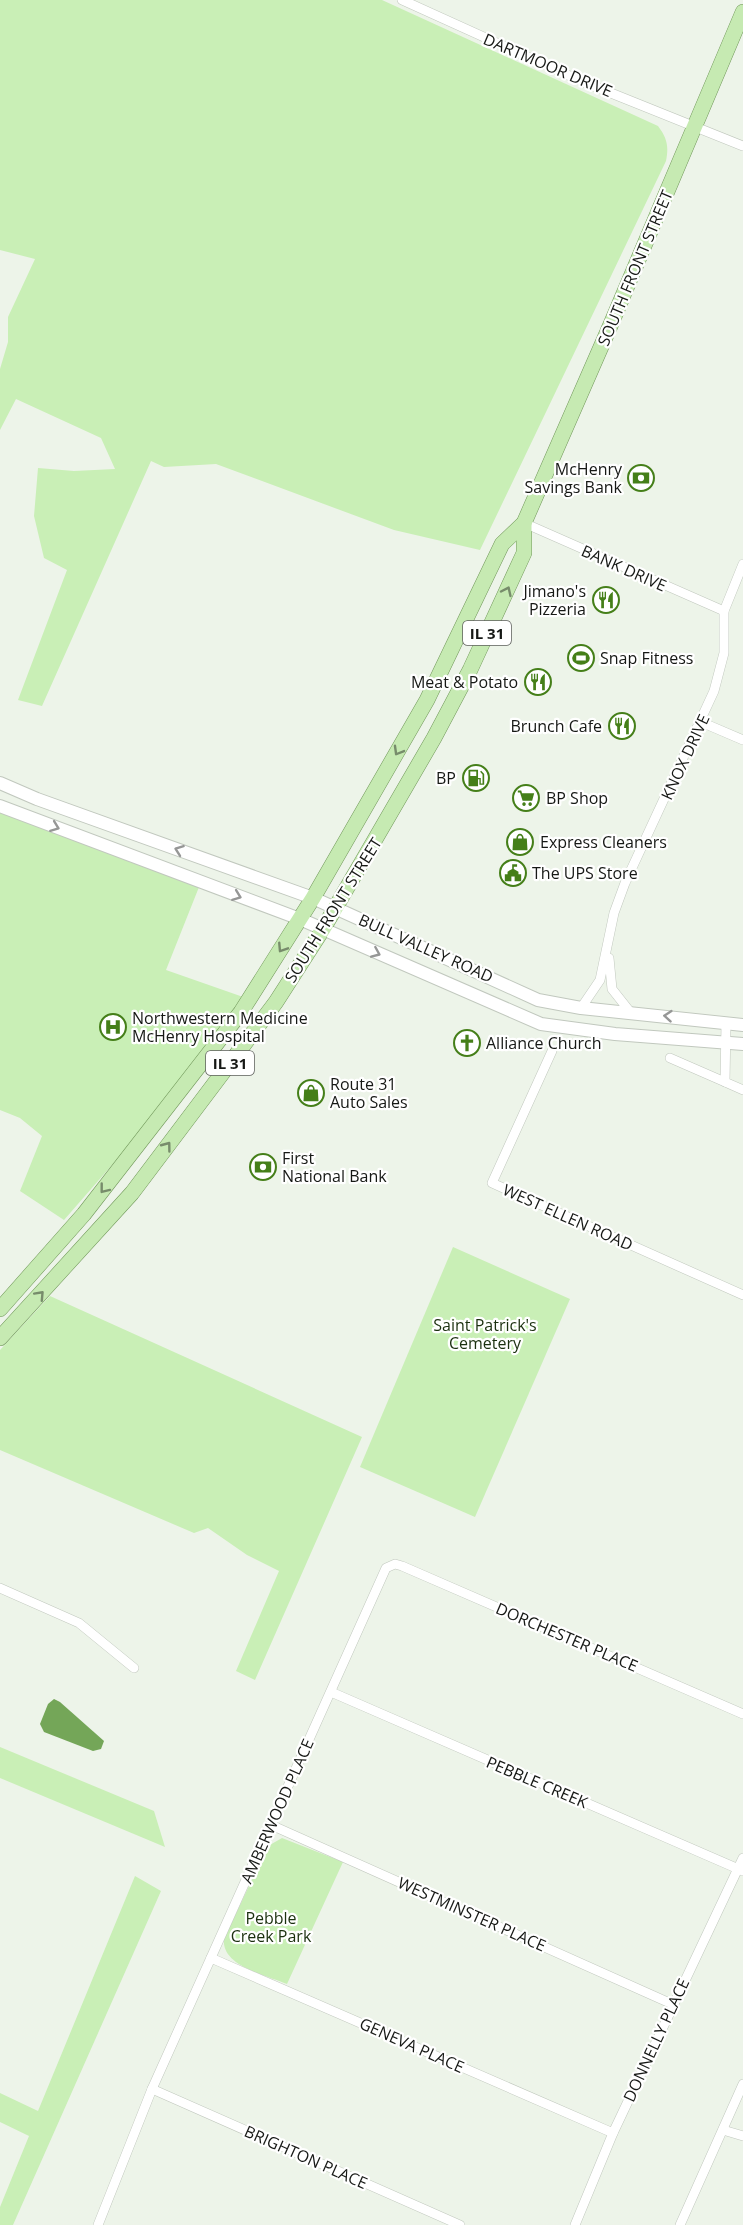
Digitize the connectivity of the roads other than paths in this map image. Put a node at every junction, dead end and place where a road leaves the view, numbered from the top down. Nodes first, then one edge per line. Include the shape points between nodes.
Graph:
1 (402, 0) edge
2 (743, 12) edge
3 (695, 125) junction
4 (743, 146) edge
5 (524, 523) junction
6 (743, 564) edge
7 (724, 611) junction
8 (701, 722) junction
9 (743, 740) edge
10 (0, 783) edge
11 (0, 807) edge
12 (313, 898) junction
13 (335, 907) junction
14 (300, 919) junction
15 (323, 929) junction
16 (608, 946) junction
17 (581, 1008) junction
18 (631, 1012) junction
19 (726, 1023) junction
20 (743, 1025) edge
21 (726, 1042) junction
22 (743, 1044) edge
23 (552, 1051) dead end
24 (670, 1058) dead end
25 (725, 1082) junction
26 (743, 1090) edge
27 (743, 1295) edge
28 (0, 1309) edge
29 (0, 1338) edge
30 (391, 1565) joint
31 (0, 1588) edge
32 (134, 1668) dead end
33 (331, 1692) junction
34 (743, 1713) edge
35 (271, 1825) junction
36 (743, 1858) edge
37 (741, 1870) edge
38 (212, 1958) junction
39 (672, 2004) junction
40 (743, 2084) edge
41 (152, 2089) junction
42 (723, 2130) junction
43 (613, 2133) junction
44 (743, 2136) edge
45 (98, 2225) edge
46 (460, 2225) edge
47 (575, 2225) edge
48 (680, 2225) edge

1 - 3 street, DARTMOOR DRIVE via 581,81
2 - 3 main road, SOUTH FRONT STREET / IL 31
3 - 4 street, DARTMOOR DRIVE
3 - 5 main road, SOUTH FRONT STREET / IL 31
5 - 7 street, BANK DRIVE
5 -> 12 main road, SOUTH FRONT STREET / IL 31 via 501,544 427,700
13 -> 5 main road, SOUTH FRONT STREET / IL 31 via 470,670 524,553
6 - 7 street, KNOX DRIVE
7 - 8 street, KNOX DRIVE via 724,653
8 - 9 street
8 - 16 street, KNOX DRIVE via 625,883
12 -> 10 street, BULL VALLEY ROAD
11 -> 14 street, BULL VALLEY ROAD
12 - 13 street, BULL VALLEY ROAD
12 - 14 main road, SOUTH FRONT STREET / IL 31
13 - 15 main road, SOUTH FRONT STREET / IL 31
13 - 17 street, BULL VALLEY ROAD via 538,1000
14 - 15 street, BULL VALLEY ROAD
14 -> 28 main road, SOUTH FRONT STREET / IL 31 via 241,1012 194,1076 84,1214
15 -> 21 street, BULL VALLEY ROAD via 541,1024
29 -> 15 main road, SOUTH FRONT STREET / IL 31 via 132,1193 276,1002
16 - 17 street, KNOX DRIVE via 597,986
16 - 18 street, KNOX DRIVE via 611,985 618,1000
17 - 18 street, BULL VALLEY ROAD
19 -> 18 street, BULL VALLEY ROAD
19 - 20 street, BULL VALLEY ROAD
19 - 21 street
21 - 22 street, BULL VALLEY ROAD
21 - 25 street
23 - 27 street, WEST ELLEN ROAD via 492,1183
24 - 25 street
25 - 26 street
30 - 33 street, AMBERWOOD PLACE via 383,1573
30 - 34 street, DORCHESTER PLACE via 402,1566
31 - 32 street via 79,1623
33 - 35 street, AMBERWOOD PLACE
33 - 37 street, PEBBLE CREEK
35 - 38 street, AMBERWOOD PLACE
35 - 39 street, WESTMINSTER PLACE
36 - 37 street, DONNELLY PLACE
37 - 39 street, DONNELLY PLACE
38 - 41 street, AMBERWOOD PLACE
38 - 43 street, GENEVA PLACE
39 - 43 street, DONNELLY PLACE
40 - 42 street
41 - 45 street, AMBERWOOD PLACE
41 - 46 street, BRIGHTON PLACE
42 - 44 street
42 - 48 street
43 - 47 street, DONNELLY PLACE

